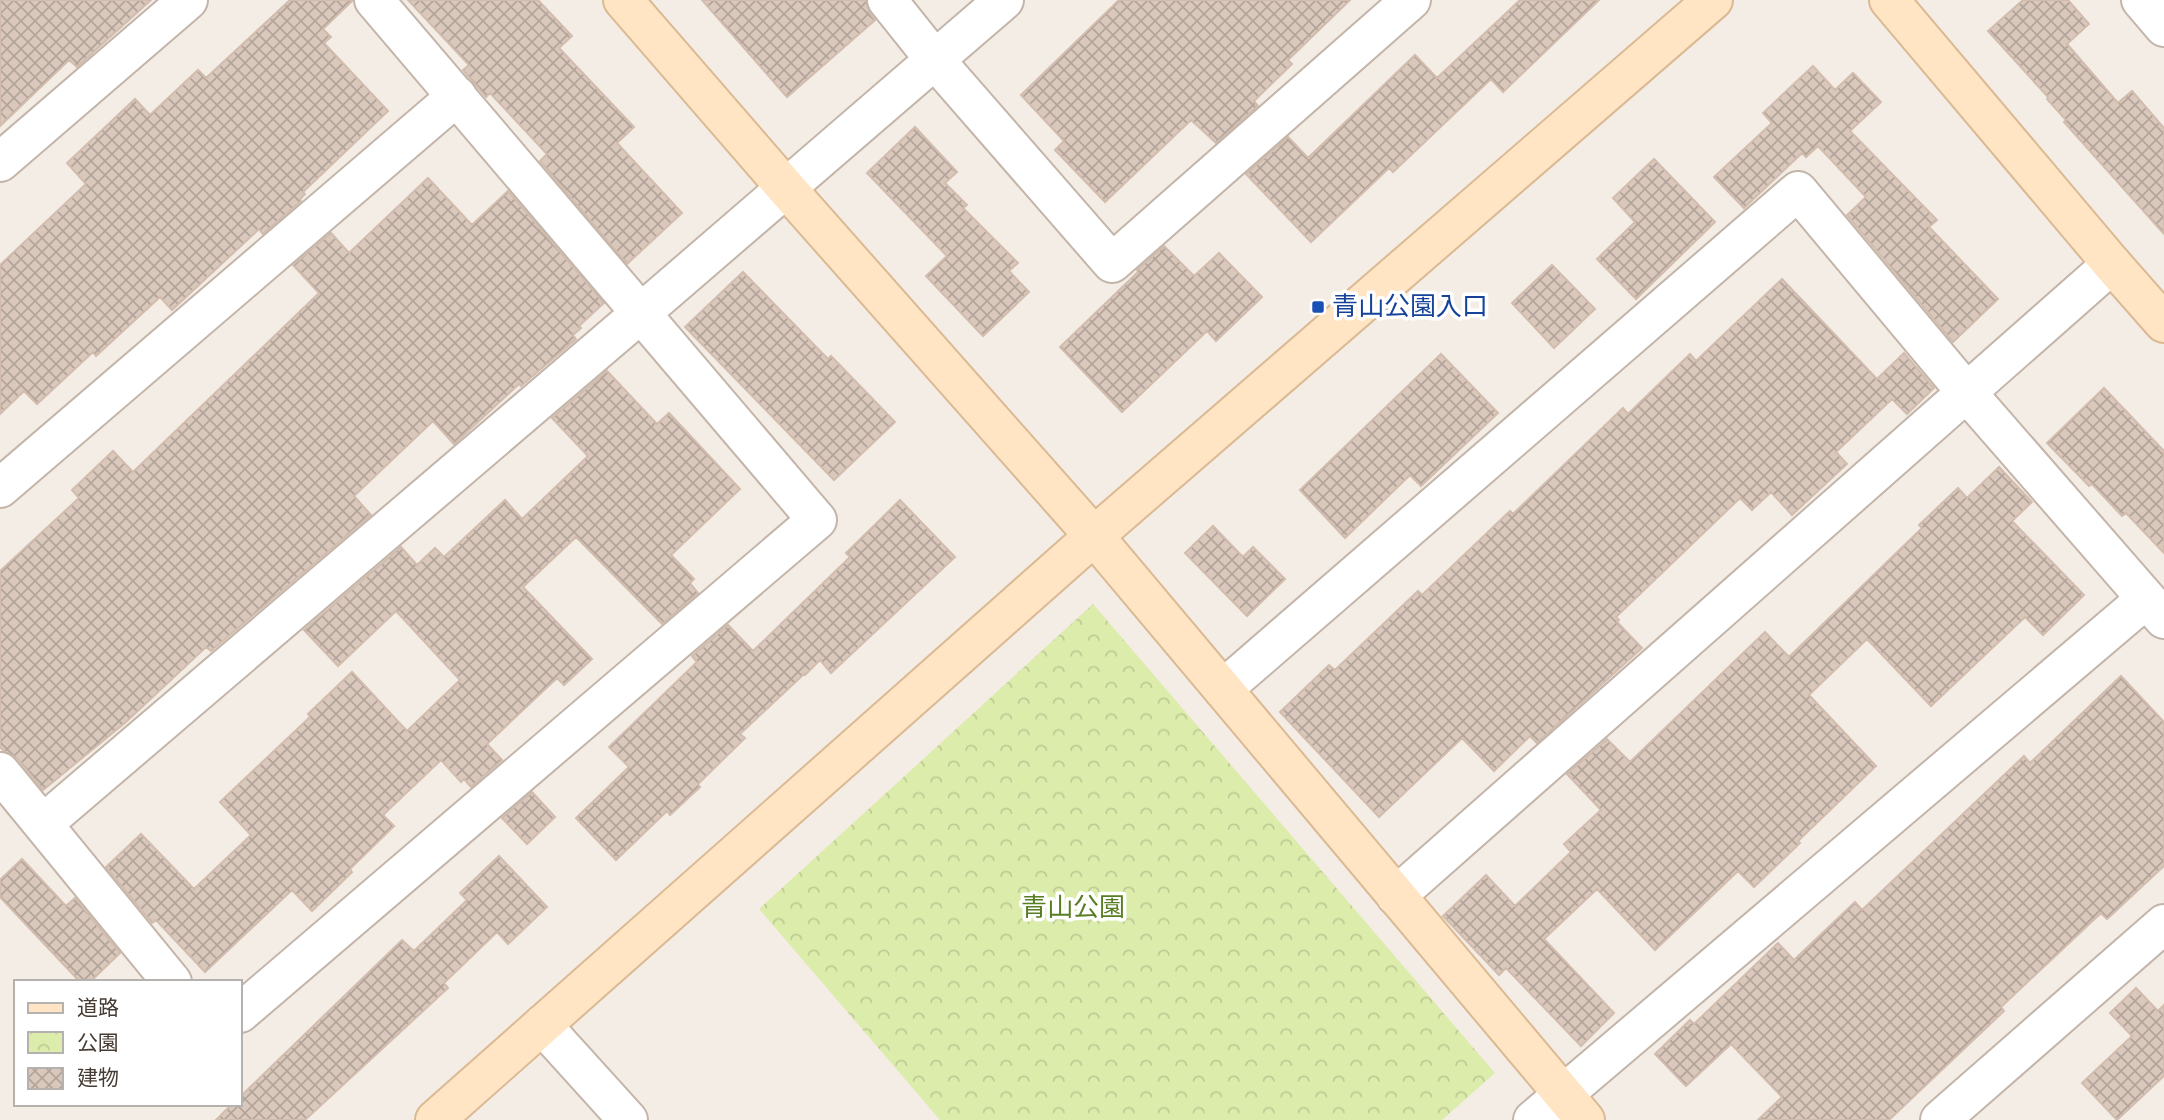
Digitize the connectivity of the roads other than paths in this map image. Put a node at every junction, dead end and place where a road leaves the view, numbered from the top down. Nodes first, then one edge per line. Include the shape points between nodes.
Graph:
1 (188, 0) edge
2 (374, 0) edge
3 (623, 0) edge
4 (887, 0) edge
5 (1004, 0) edge
6 (1411, 0) edge
7 (1713, 0) edge
8 (1889, 0) edge
9 (2140, 0) edge
10 (2164, 27) edge
11 (935, 60) junction
12 (457, 96) junction
13 (0, 162) edge
14 (786, 188) junction
15 (2112, 264) junction
16 (641, 313) junction
17 (2164, 323) edge
18 (1968, 393) junction
19 (0, 488) edge
20 (1094, 536) junction
21 (2155, 609) edge
22 (1223, 690) junction
23 (0, 772) edge
24 (44, 823) junction
25 (1396, 895) junction
26 (2164, 924) edge
27 (170, 980) edge
28 (242, 1011) edge
29 (542, 1025) junction
30 (1574, 1107) edge
31 (435, 1120) edge
32 (628, 1120) edge
33 (1533, 1120) edge
34 (1940, 1120) edge

1 - 13 street
2 - 12 street
3 - 14 street
4 - 11 street
5 - 11 street
6 - 11 street via 1112,263
7 - 20 street
8 - 15 street
9 - 10 street
11 - 14 street
12 - 16 street
12 - 19 street
14 - 16 street
14 - 20 street
15 - 17 street
15 - 18 street
16 - 24 street
16 - 28 street via 817,520
18 - 21 street
18 - 22 street via 1798,191
18 - 25 street
20 - 22 street
20 - 29 street
21 - 30 street
22 - 25 street
23 - 24 street
24 - 27 street
25 - 30 street
26 - 34 street
29 - 31 street
29 - 32 street
30 - 33 street

